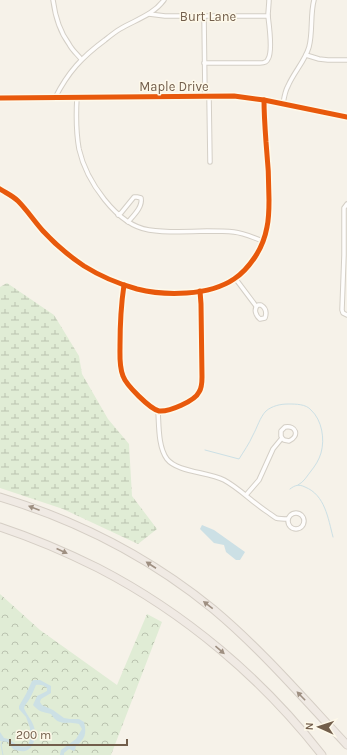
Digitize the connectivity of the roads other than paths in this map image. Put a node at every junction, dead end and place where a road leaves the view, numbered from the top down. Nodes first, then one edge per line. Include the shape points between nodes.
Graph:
1 (53, 0) edge
2 (164, 0) edge
3 (269, 0) edge
4 (314, 0) edge
5 (148, 14) junction
6 (204, 16) junction
7 (268, 16) junction
8 (306, 55) junction
9 (81, 59) junction
10 (347, 60) edge
11 (204, 63) junction
12 (207, 96) junction
13 (77, 97) junction
14 (0, 98) edge
15 (55, 98) junction
16 (264, 100) junction
17 (283, 104) junction
18 (347, 117) edge
19 (210, 162) dead end
20 (0, 189) edge
21 (347, 204) edge
22 (118, 215) junction
23 (128, 222) junction
24 (346, 239) edge
25 (263, 241) junction
26 (235, 278) junction
27 (124, 285) junction
28 (200, 291) junction
29 (256, 306) dead end
30 (347, 315) edge
31 (158, 410) junction
32 (282, 438) junction
33 (246, 495) junction
34 (0, 497) edge
35 (288, 519) junction
36 (0, 526) edge
37 (347, 745) edge
38 (322, 755) edge

1 - 9 street via 57,20 68,44
2 - 5 street
3 - 7 street
4 - 8 street
5 - 6 street, Burt Lane
5 - 9 street via 118,30
6 - 7 street, Burt Lane
6 - 11 street
7 - 11 street via 270,57 265,62
8 - 10 street via 319,59
8 - 17 street via 288,85
9 - 15 street via 59,88
11 - 12 street
12 - 13 street, Maple Drive
12 - 16 street, Maple Drive
12 - 19 street
13 - 15 street, Maple Drive
13 - 22 street via 77,136 84,165 92,181
14 - 15 street, Maple Drive
16 - 17 street, Maple Drive
16 - 25 street via 269,192 267,228
17 - 18 street, Maple Drive
20 - 27 street via 17,200 52,241 68,255 100,275
21 - 24 street via 344,208
22 - 23 street
22 - 23 street via 134,197 141,198 140,206
23 - 25 street via 148,230 236,232
24 - 30 street via 342,310 343,314
25 - 26 street via 252,262
26 - 28 street via 219,287
26 - 29 street
27 - 28 street via 151,292
27 - 31 street via 120,319 120,368 128,386
28 - 31 street via 200,392 189,401 166,411
31 - 33 street via 163,451 168,460 179,468 223,479
32 - 32 street via 286,441 291,440 295,437 294,429 290,426 285,427 281,431
32 - 33 street via 259,480
33 - 35 street via 276,518
37 -> 34 highway via 245,638 183,586 150,563 87,529 28,505
35 - 35 street via 292,514 298,513 304,522 300,528 295,529 289,525
36 -> 38 highway via 98,568 143,594 207,638 281,707

